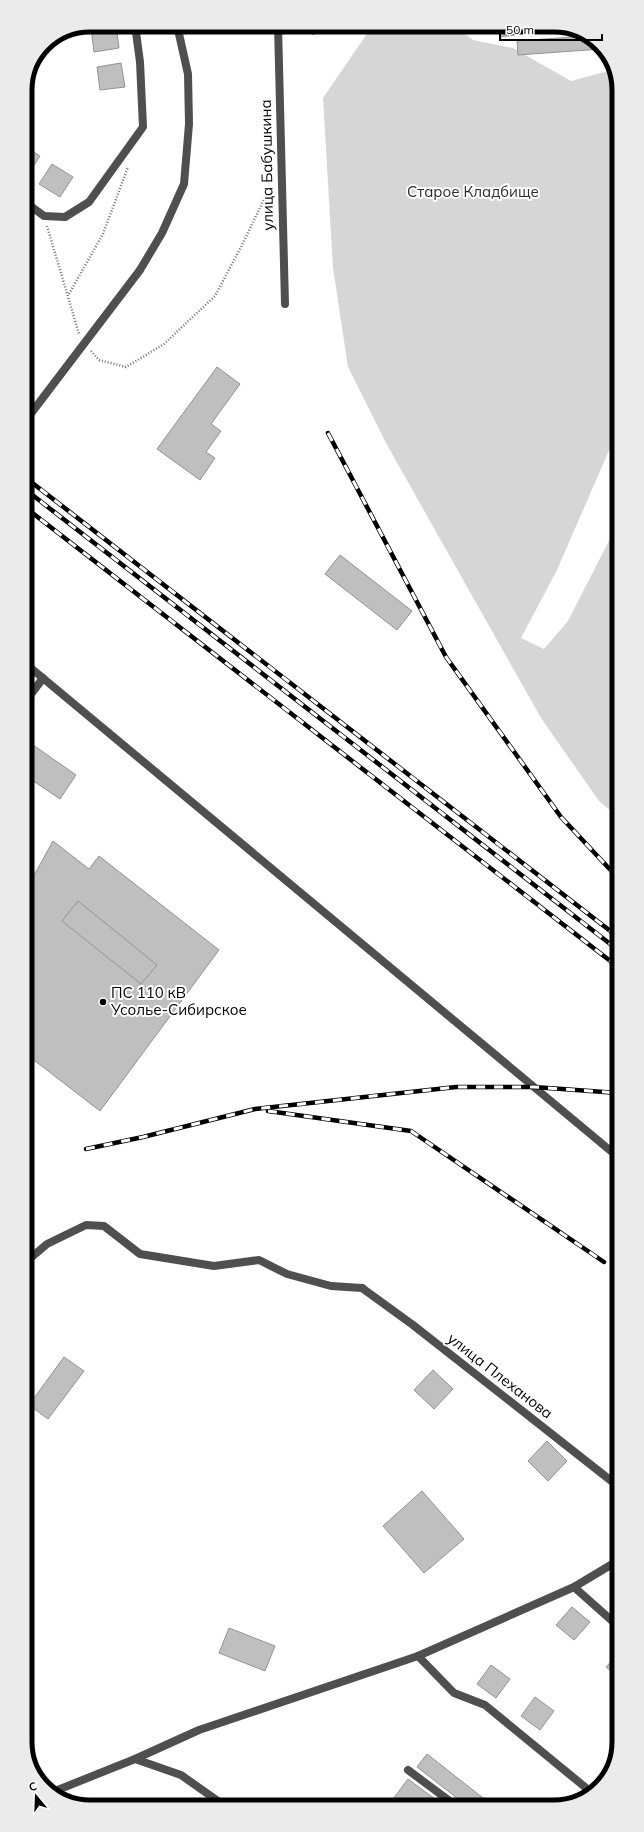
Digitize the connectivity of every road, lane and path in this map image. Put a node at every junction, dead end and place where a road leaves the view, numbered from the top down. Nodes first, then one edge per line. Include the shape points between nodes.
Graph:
1 (136, 32) edge
2 (179, 32) edge
3 (278, 32) edge
4 (130, 163) dead end
5 (272, 183) dead end
6 (32, 207) edge
7 (44, 216) junction
8 (69, 294) junction
9 (285, 304) dead end
10 (80, 335) dead end
11 (86, 346) dead end
12 (32, 412) edge
13 (32, 669) edge
14 (43, 678) junction
15 (32, 693) edge
16 (612, 1152) edge
17 (32, 1257) edge
18 (612, 1481) edge
19 (612, 1564) edge
20 (574, 1587) junction
21 (612, 1621) edge
22 (418, 1656) junction
23 (134, 1759) junction
24 (408, 1770) dead end
25 (587, 1789) edge
26 (58, 1790) edge
27 (216, 1800) edge
28 (448, 1800) edge

1 - 7 street via 143,127 89,202 65,217
2 - 12 street, bridge via 188,74 190,124 184,184 162,233 140,270
3 - 9 street, улица Бабушкина
4 - 8 path via 103,234
5 - 11 path via 215,296 164,344 126,367 99,360
6 - 7 street
7 - 8 path
8 - 10 path
13 - 14 street
14 - 15 street
14 - 16 street
17 - 18 street, улица Плеханова via 47,1244 86,1225 104,1226 140,1254 214,1266 258,1260 286,1274 331,1286 362,1288
19 - 20 street
20 - 21 street
20 - 22 street
22 - 23 street via 199,1730
22 - 25 street via 454,1694 485,1705
23 - 26 street
23 - 27 street via 181,1775
24 - 28 street

